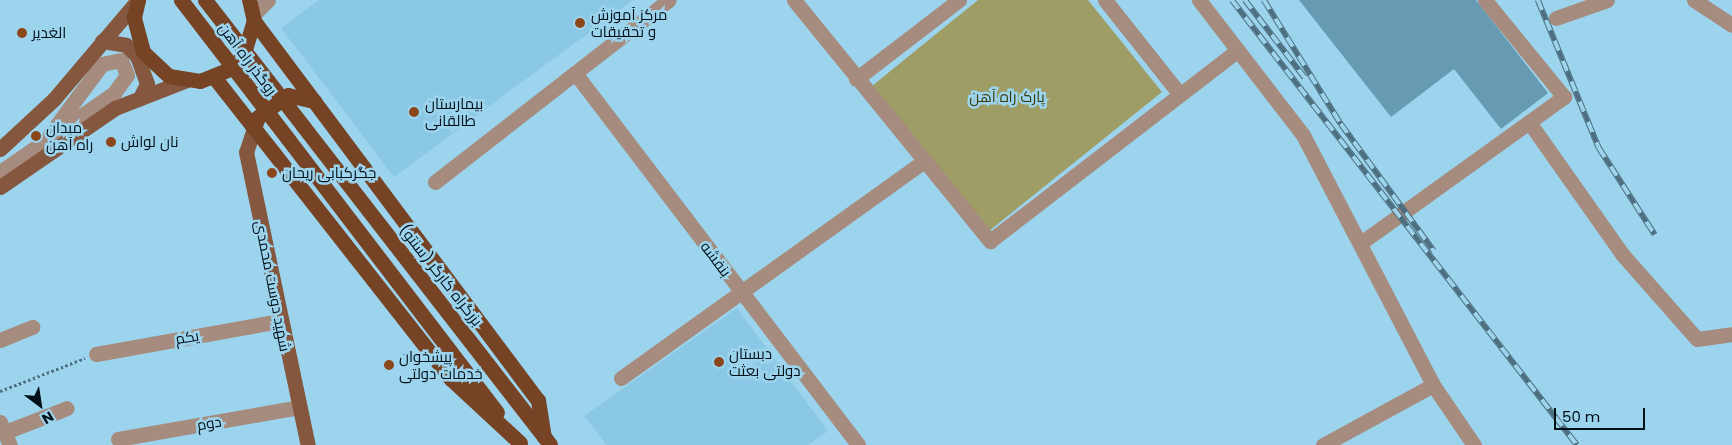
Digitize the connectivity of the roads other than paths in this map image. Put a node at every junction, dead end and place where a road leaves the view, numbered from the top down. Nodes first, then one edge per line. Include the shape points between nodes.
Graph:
1 (138, 0) edge
2 (181, 0) edge
3 (205, 0) edge
4 (249, 0) edge
5 (268, 0) edge
6 (669, 0) edge
7 (794, 0) edge
8 (959, 0) edge
9 (1105, 0) edge
10 (1199, 0) edge
11 (1485, 0) edge
12 (1607, 0) edge
13 (1694, 0) edge
14 (253, 18) junction
15 (1556, 18) dead end
16 (1732, 25) edge
17 (102, 41) junction
18 (1238, 50) junction
19 (575, 73) junction
20 (214, 78) junction
21 (856, 79) junction
22 (187, 80) junction
23 (1178, 92) junction
24 (140, 98) junction
25 (315, 102) junction
26 (1529, 122) junction
27 (303, 126) joint
28 (254, 128) junction
29 (50, 134) junction
30 (0, 149) edge
31 (924, 161) junction
32 (0, 172) edge
33 (435, 182) dead end
34 (0, 187) edge
35 (1362, 242) junction
36 (741, 292) junction
37 (279, 321) junction
38 (32, 327) dead end
39 (1732, 334) edge
40 (0, 340) edge
41 (96, 354) road end
42 (621, 378) dead end
43 (1433, 385) junction
44 (299, 407) junction
45 (67, 408) dead end
46 (5, 433) edge
47 (118, 439) dead end
48 (547, 441) edge
49 (521, 444) edge
50 (308, 445) edge
51 (858, 445) edge
52 (1323, 445) edge
53 (1474, 445) edge

1 - 17 main road
1 - 22 highway via 136,36 143,52 162,71
2 - 49 highway, روگذر راه آهن, bridge
3 - 27 highway, روگذر راه آهن, bridge
4 - 14 highway
5 - 14 street
6 - 19 street
7 - 21 street
8 - 21 street
9 - 23 street
10 - 18 street
11 - 26 street via 1564,97
12 - 15 street
13 - 16 street
14 - 20 highway via 243,56
14 - 25 highway
17 - 24 main road via 126,45 137,56 147,84
17 - 30 main road via 54,99
18 - 23 street
18 - 35 street via 1303,135
19 - 33 street
19 - 36 street, بنفشه
20 - 22 highway
20 - 28 highway
21 - 31 street
22 - 24 main road
23 - 31 street via 990,241
24 - 34 main road via 58,144
25 - 28 highway via 288,95 258,117
25 - 48 highway via 538,400
26 - 35 street
26 - 39 street via 1622,254 1697,339
27 - 48 highway, بزرگراه کارگر (سنتو)
28 - 37 main road, شهید دوست محمدی via 246,152
28 - 49 highway via 451,379
29 - 29 street via 124,83 126,67 121,60 102,64
29 - 32 street
31 - 36 street
35 - 43 street
36 - 42 street
36 - 51 street, بنفشه
37 - 41 street, یکم
37 - 44 main road, شهید دوست محمدی
38 - 40 street
43 - 52 street
43 - 53 street
44 - 47 street, دوم
44 - 50 main road, شهید دوست محمدی
45 - 46 street

